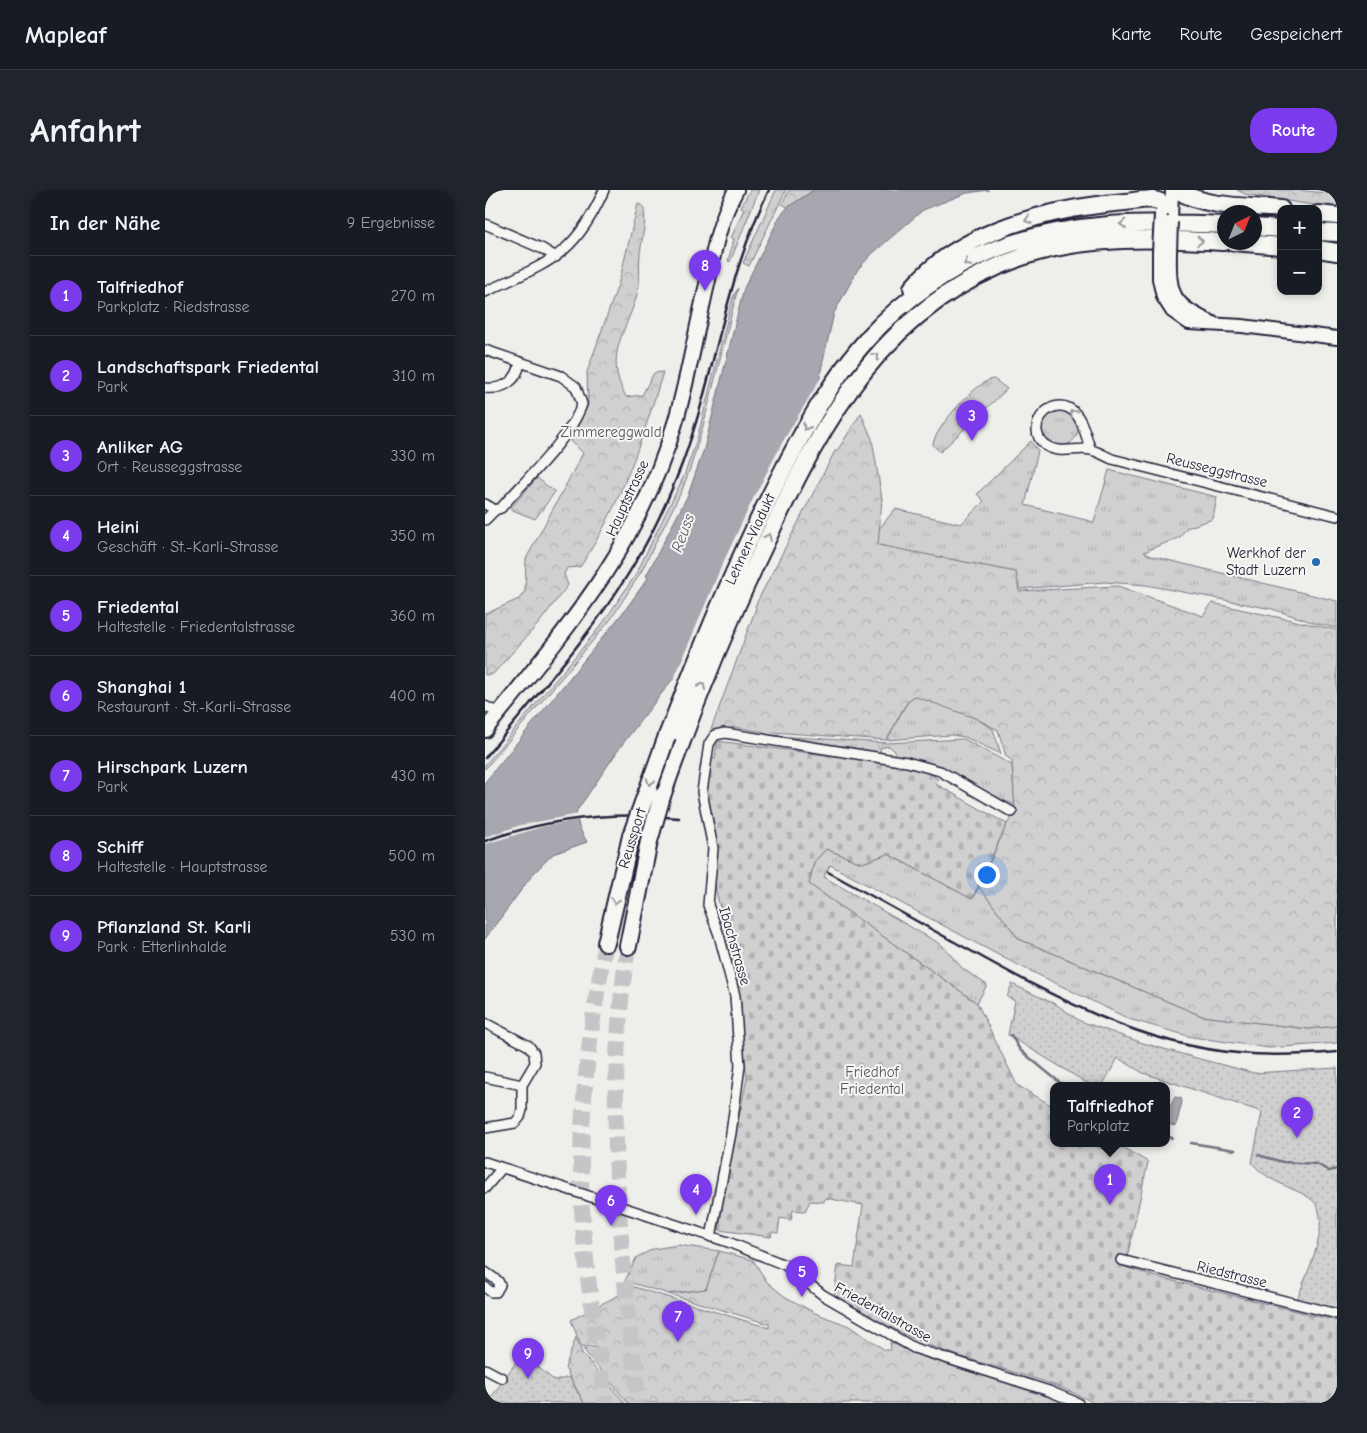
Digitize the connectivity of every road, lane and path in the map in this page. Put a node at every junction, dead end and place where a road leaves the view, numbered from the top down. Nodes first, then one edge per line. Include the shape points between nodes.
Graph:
1 (604, 190) edge
2 (736, 190) edge
3 (1165, 201) edge
4 (1277, 209) edge
5 (1322, 214) edge
6 (1337, 216) edge
7 (485, 224) edge
8 (1217, 225) edge
9 (1262, 228) edge
10 (1277, 229) edge
11 (1322, 232) edge
12 (1337, 233) edge
13 (1217, 242) edge
14 (1262, 244) edge
15 (1277, 246) edge
16 (1322, 250) edge
17 (1337, 252) edge
18 (556, 257) junction
19 (485, 292) edge
20 (890, 316) junction
21 (1337, 338) edge
22 (485, 350) edge
23 (521, 362) junction
24 (485, 388) edge
25 (1091, 450) junction
26 (485, 504) edge
27 (495, 510) junction
28 (1337, 516) edge
29 (485, 520) edge
30 (491, 708) edge
31 (485, 730) edge
32 (667, 736) joint
33 (1011, 812) dead end
34 (606, 943) tunnel mouth
35 (628, 946) tunnel mouth
36 (485, 1023) edge
37 (485, 1077) edge
38 (522, 1085) junction
39 (485, 1128) edge
40 (485, 1162) edge
41 (502, 1168) junction
42 (485, 1188) edge
43 (711, 1237) junction
44 (1121, 1260) dead end
45 (485, 1272) edge
46 (485, 1287) edge
47 (1337, 1314) edge
48 (485, 1369) edge
49 (503, 1378) dead end
50 (1078, 1403) edge

1 - 18 street via 594,214 580,234
2 - 30 main road, Hauptstrasse via 716,240 676,419 643,508 591,597
3 - 4 highway
3 -> 20 highway via 1075,208 1022,222 989,235 957,252 917,282
3 - 21 main road, bridge via 1165,252 1160,291 1177,315 1189,323
5 - 6 highway
7 - 18 street
8 -> 20 highway via 1093,226 1024,240 995,249 943,276
9 - 10 highway
11 - 12 highway
35 -> 13 highway, bridge via 649,841 685,732 747,580 800,469 825,425 878,353 918,314 965,282 1001,265 1053,248 1099,242 1146,239
14 - 15 highway
16 - 17 highway
18 - 19 street
20 -> 32 highway, Lehnen-Viadukt via 856,353 813,414 723,597
22 - 23 street
23 - 24 street via 515,378 507,384
23 - 27 street via 572,383 582,404 569,429 501,508
25 -> 25 street, Reusseggstrasse via 1078,416 1072,410 1054,406 1039,418 1038,433 1046,445 1059,450
25 - 28 street, Reusseggstrasse via 1112,459
26 - 27 street
27 - 29 street
30 - 31 main road, Hauptstrasse
32 -> 34 highway, Reussport, bridge via 631,836
33 - 43 street, Ibachstrasse via 940,771 907,762 725,733 713,738 706,758 703,792 713,848 708,905 735,996 740,1066
36 - 38 street via 529,1046 534,1052 535,1063
37 - 38 street
38 - 39 street via 522,1110 515,1123
40 - 41 street, Friedentalstrasse
41 - 42 street
41 - 43 street, Friedentalstrasse
43 - 50 street, Friedentalstrasse via 785,1265 823,1295 914,1348
44 - 47 street, Riedstrasse
45 - 46 street via 500,1285 496,1292
48 - 49 street

